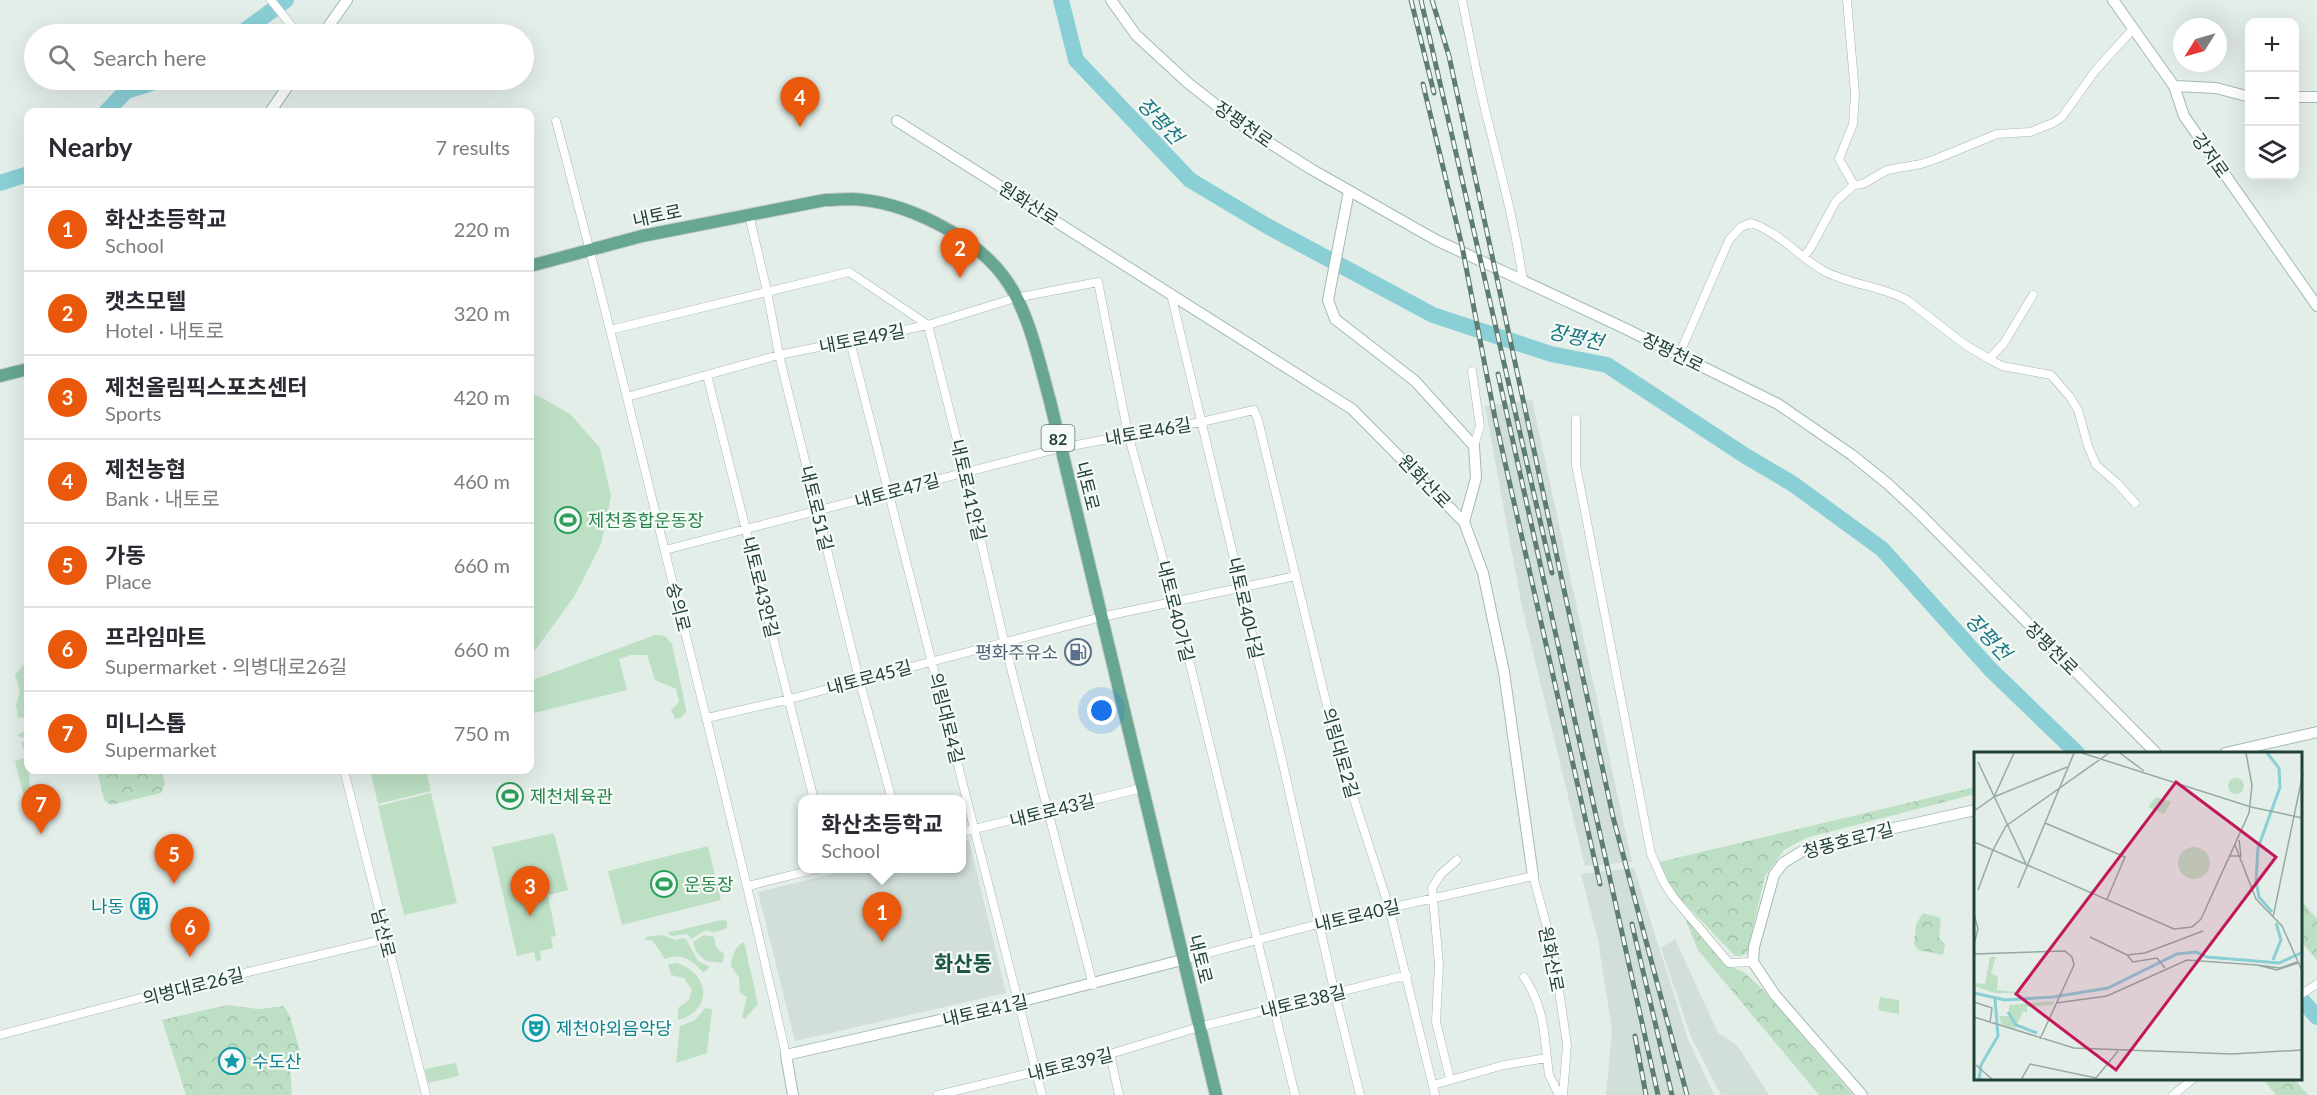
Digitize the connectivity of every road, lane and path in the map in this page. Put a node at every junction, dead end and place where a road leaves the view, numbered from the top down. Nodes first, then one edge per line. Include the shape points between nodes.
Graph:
1 (271, 0) edge
2 (347, 0) edge
3 (1111, 0) edge
4 (1462, 0) edge
5 (1847, 0) edge
6 (2113, 0) edge
7 (290, 24) edge
8 (330, 24) edge
9 (2133, 29) junction
10 (2174, 86) junction
11 (285, 90) edge
12 (2245, 95) edge
13 (2299, 97) edge
14 (2317, 98) edge
15 (273, 108) edge
16 (556, 121) dead end
17 (897, 121) dead end
18 (1854, 185) junction
19 (1349, 191) junction
20 (749, 215) junction
21 (591, 250) junction
22 (1804, 256) junction
23 (534, 265) edge
24 (1098, 282) joint
25 (1523, 282) junction
26 (767, 291) junction
27 (1171, 293) junction
28 (2032, 295) dead end
29 (1015, 297) junction
30 (2317, 306) edge
31 (928, 325) junction
32 (610, 330) junction
33 (850, 341) junction
34 (779, 355) junction
35 (1679, 355) junction
36 (1989, 359) junction
37 (24, 370) edge
38 (1472, 371) dead end
39 (707, 375) junction
40 (0, 376) edge
41 (627, 397) junction
42 (1254, 410) joint
43 (1576, 419) dead end
44 (1202, 422) junction
45 (1128, 434) junction
46 (1474, 446) junction
47 (1060, 448) junction
48 (965, 472) junction
49 (889, 492) junction
50 (2134, 503) dead end
51 (818, 511) junction
52 (1464, 522) junction
53 (747, 529) junction
54 (665, 550) junction
55 (1296, 576) junction
56 (1241, 588) junction
57 (1175, 602) junction
58 (1101, 617) junction
59 (1004, 641) junction
60 (932, 660) junction
61 (859, 679) junction
62 (790, 699) junction
63 (707, 718) junction
64 (2317, 732) edge
65 (2155, 752) edge
66 (2228, 752) edge
67 (345, 774) edge
68 (1142, 788) junction
69 (813, 795) edge
70 (891, 795) edge
71 (966, 795) edge
72 (966, 797) edge
73 (1047, 810) junction
74 (1974, 810) edge
75 (974, 829) junction
76 (966, 831) edge
77 (1457, 860) dead end
78 (800, 873) edge
79 (1533, 876) junction
80 (748, 886) junction
81 (1431, 898) junction
82 (1389, 907) junction
83 (1318, 924) junction
84 (386, 939) junction
85 (1256, 940) junction
86 (1182, 960) junction
87 (1753, 962) junction
88 (1407, 975) junction
89 (1524, 977) dead end
90 (2317, 984) edge
91 (1094, 985) junction
92 (1335, 994) junction
93 (2302, 994) edge
94 (1019, 1002) junction
95 (1273, 1009) junction
96 (1199, 1027) junction
97 (0, 1035) edge
98 (786, 1054) junction
99 (1110, 1054) junction
100 (1547, 1058) junction
101 (1036, 1072) junction
102 (1450, 1079) junction
103 (2192, 1080) edge
104 (1433, 1085) junction
105 (962, 1092) edge
106 (426, 1095) edge
107 (793, 1095) edge
108 (938, 1095) edge
109 (1042, 1095) edge
110 (1119, 1095) edge
111 (1216, 1095) edge
112 (1295, 1095) edge
113 (1360, 1095) edge
114 (1435, 1095) edge
115 (1561, 1095) edge
116 (1862, 1095) edge
117 (2173, 1095) edge

1 - 7 street
2 - 8 street
3 - 19 street, 장평천로 via 1136,35 1188,83 1243,126
4 - 25 street via 1505,183
5 - 18 street via 1855,94 1853,123 1839,159
6 - 9 street, 강저로
9 - 10 street, 강저로
9 - 18 street via 2053,123 2030,132 1997,134 1936,159 1887,170
10 - 12 street via 2216,88
10 - 30 street, 강저로 via 2184,116
11 - 15 street
13 - 14 street
16 - 21 street, 숭의로
17 - 27 street, 원화산로
18 - 22 street via 1836,201
19 - 25 street, 장평천로 via 1436,240
19 - 46 street via 1328,300 1335,319 1415,381
20 - 21 main road, 내토로 / 82
20 - 26 street, 내토로51길
20 - 29 main road, 내토로 / 82 via 825,200 853,199 888,205 962,237 1005,278
21 - 23 main road, 내토로 / 82
21 - 32 street, 숭의로
22 - 35 street via 1756,224 1741,227 1723,250
22 - 36 street via 1825,271 1907,300
24 - 29 street, 내토로49길
24 - 45 street, 내토로40가길
25 - 35 street, 장평천로
26 - 31 street via 849,272
26 - 32 street
26 - 34 street, 내토로51길
27 - 44 street, 내토로40나길
27 - 52 street, 원화산로 via 1352,409
28 - 36 street via 2004,343
29 - 31 street, 내토로49길
29 - 47 main road, 내토로 / 82 via 1033,339
31 - 33 street, 내토로49길
31 - 48 street, 내토로41안길
32 - 41 street, 숭의로
33 - 34 street, 내토로49길
33 - 49 street, 의림대로4길
34 - 39 street, 내토로49길
34 - 51 street, 내토로51길
35 - 65 street, 장평천로 via 1778,404 1888,484
36 - 50 street via 2002,366 2047,372 2058,381 2078,410 2096,465
37 - 40 main road
38 - 46 street via 1480,426
39 - 41 street, 내토로49길
39 - 53 street, 내토로43안길
41 - 54 street, 숭의로
42 - 44 street, 내토로46길
42 - 55 street, 의림대로2길
43 - 87 street via 1576,465 1651,854 1674,898 1729,963
44 - 45 street, 내토로46길
44 - 56 street, 내토로40나길
45 - 47 street, 내토로46길
45 - 57 street, 내토로40가길
46 - 52 street via 1476,478
47 - 48 street, 내토로47길
47 - 58 main road, 내토로 / 82
48 - 49 street, 내토로47길
48 - 59 street, 내토로41안길
49 - 51 street, 내토로47길
49 - 60 street, 의림대로4길
51 - 53 street, 내토로47길
51 - 61 street, 내토로51길
52 - 79 street, 원화산로 via 1483,573 1504,672
53 - 54 street, 내토로47길
53 - 62 street, 내토로43안길
54 - 63 street, 숭의로
55 - 56 street, 내토로45길
55 - 82 street, 의림대로2길 via 1337,747
56 - 57 street, 내토로45길
56 - 83 street, 내토로40나길
57 - 58 street, 내토로45길
57 - 85 street, 내토로40가길
58 - 59 street, 내토로45길
58 - 68 main road, 내토로 / 82
59 - 60 street, 내토로45길
59 - 73 street, 내토로41안길
60 - 61 street, 내토로45길
60 - 71 street, 의림대로4길
61 - 62 street, 내토로45길
61 - 70 street, 내토로51길
62 - 63 street, 내토로45길
62 - 69 street, 내토로43안길
63 - 80 street, 숭의로
64 - 66 street
67 - 84 street, 남산로
68 - 73 street, 내토로43길
68 - 86 main road, 내토로 / 82
72 - 75 street, 의림대로4길
73 - 75 street, 내토로43길
73 - 91 street, 내토로41안길
74 - 87 street, 청풍호로7길 via 1809,847 1794,855 1774,875
75 - 76 street, 내토로43길
75 - 94 street, 의림대로4길
77 - 81 street via 1434,882
78 - 80 street
79 - 81 street, 내토로40길
79 - 115 street, 원화산로 via 1553,949 1567,1045
80 - 98 street, 숭의로
81 - 82 street, 내토로40길
81 - 102 street via 1439,964 1436,1022
82 - 83 street, 내토로40길
82 - 88 street, 의림대로2길
83 - 85 street, 내토로40길
83 - 92 street, 내토로40나길
84 - 97 street, 의병대로26길
84 - 106 street, 남산로
85 - 86 street, 내토로40길
85 - 95 street, 내토로40가길
86 - 91 street, 내토로41길
86 - 96 main road, 내토로 / 82
87 - 116 street via 1775,995
88 - 92 street, 내토로38길
88 - 104 street, 의림대로2길
89 - 100 street via 1536,994 1541,1011
90 - 93 street
91 - 94 street, 내토로41길
92 - 95 street, 내토로38길
92 - 113 street, 내토로40나길
94 - 98 street, 내토로41길
94 - 101 street, 의림대로4길
95 - 96 street, 내토로38길
95 - 112 street, 내토로40가길
96 - 99 street, 내토로39길
96 - 111 main road, 내토로 / 82
98 - 107 street, 숭의로
99 - 101 street, 내토로39길
99 - 110 street
100 - 102 street
100 - 115 street via 1549,1075
101 - 105 street, 내토로39길
101 - 109 street, 의림대로4길
102 - 104 street
103 - 117 street
104 - 114 street, 의림대로2길
105 - 108 street, 내토로39길

